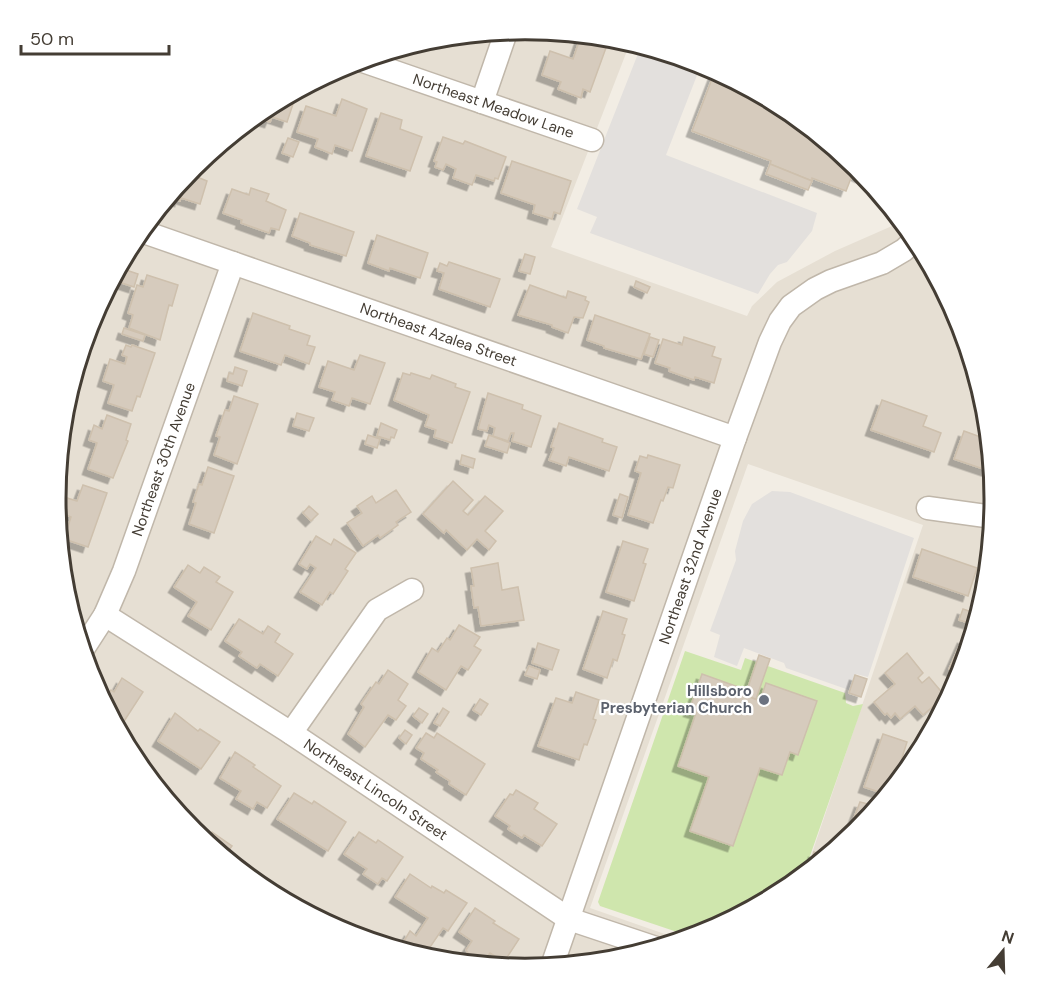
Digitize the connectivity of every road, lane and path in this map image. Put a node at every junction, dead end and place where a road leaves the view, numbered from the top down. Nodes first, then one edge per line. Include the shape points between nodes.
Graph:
1 (503, 41) edge
2 (376, 66) edge
3 (482, 102) junction
4 (592, 140) dead end
5 (151, 234) edge
6 (908, 246) edge
7 (233, 263) junction
8 (735, 438) junction
9 (928, 508) dead end
10 (984, 516) edge
11 (412, 590) dead end
12 (105, 615) junction
13 (89, 640) edge
14 (291, 734) junction
15 (569, 919) junction
16 (642, 943) edge
17 (555, 958) edge

1 - 3 street
2 - 3 street, Northeast Meadow Lane
3 - 4 street, Northeast Meadow Lane
5 - 7 street, Northeast Azalea Street
6 - 8 street, Northeast 32nd Avenue via 882,263 815,289 791,306 770,342
7 - 8 street, Northeast Azalea Street
7 - 12 street, Northeast 30th Avenue
8 - 15 street, Northeast 32nd Avenue
9 - 10 street
11 - 14 street via 377,610
12 - 13 street, Northeast 30th Avenue
12 - 14 street, Northeast Lincoln Street
14 - 15 street, Northeast Lincoln Street
15 - 16 street, Northeast Lincoln Street
15 - 17 street, Northeast 32nd Avenue

